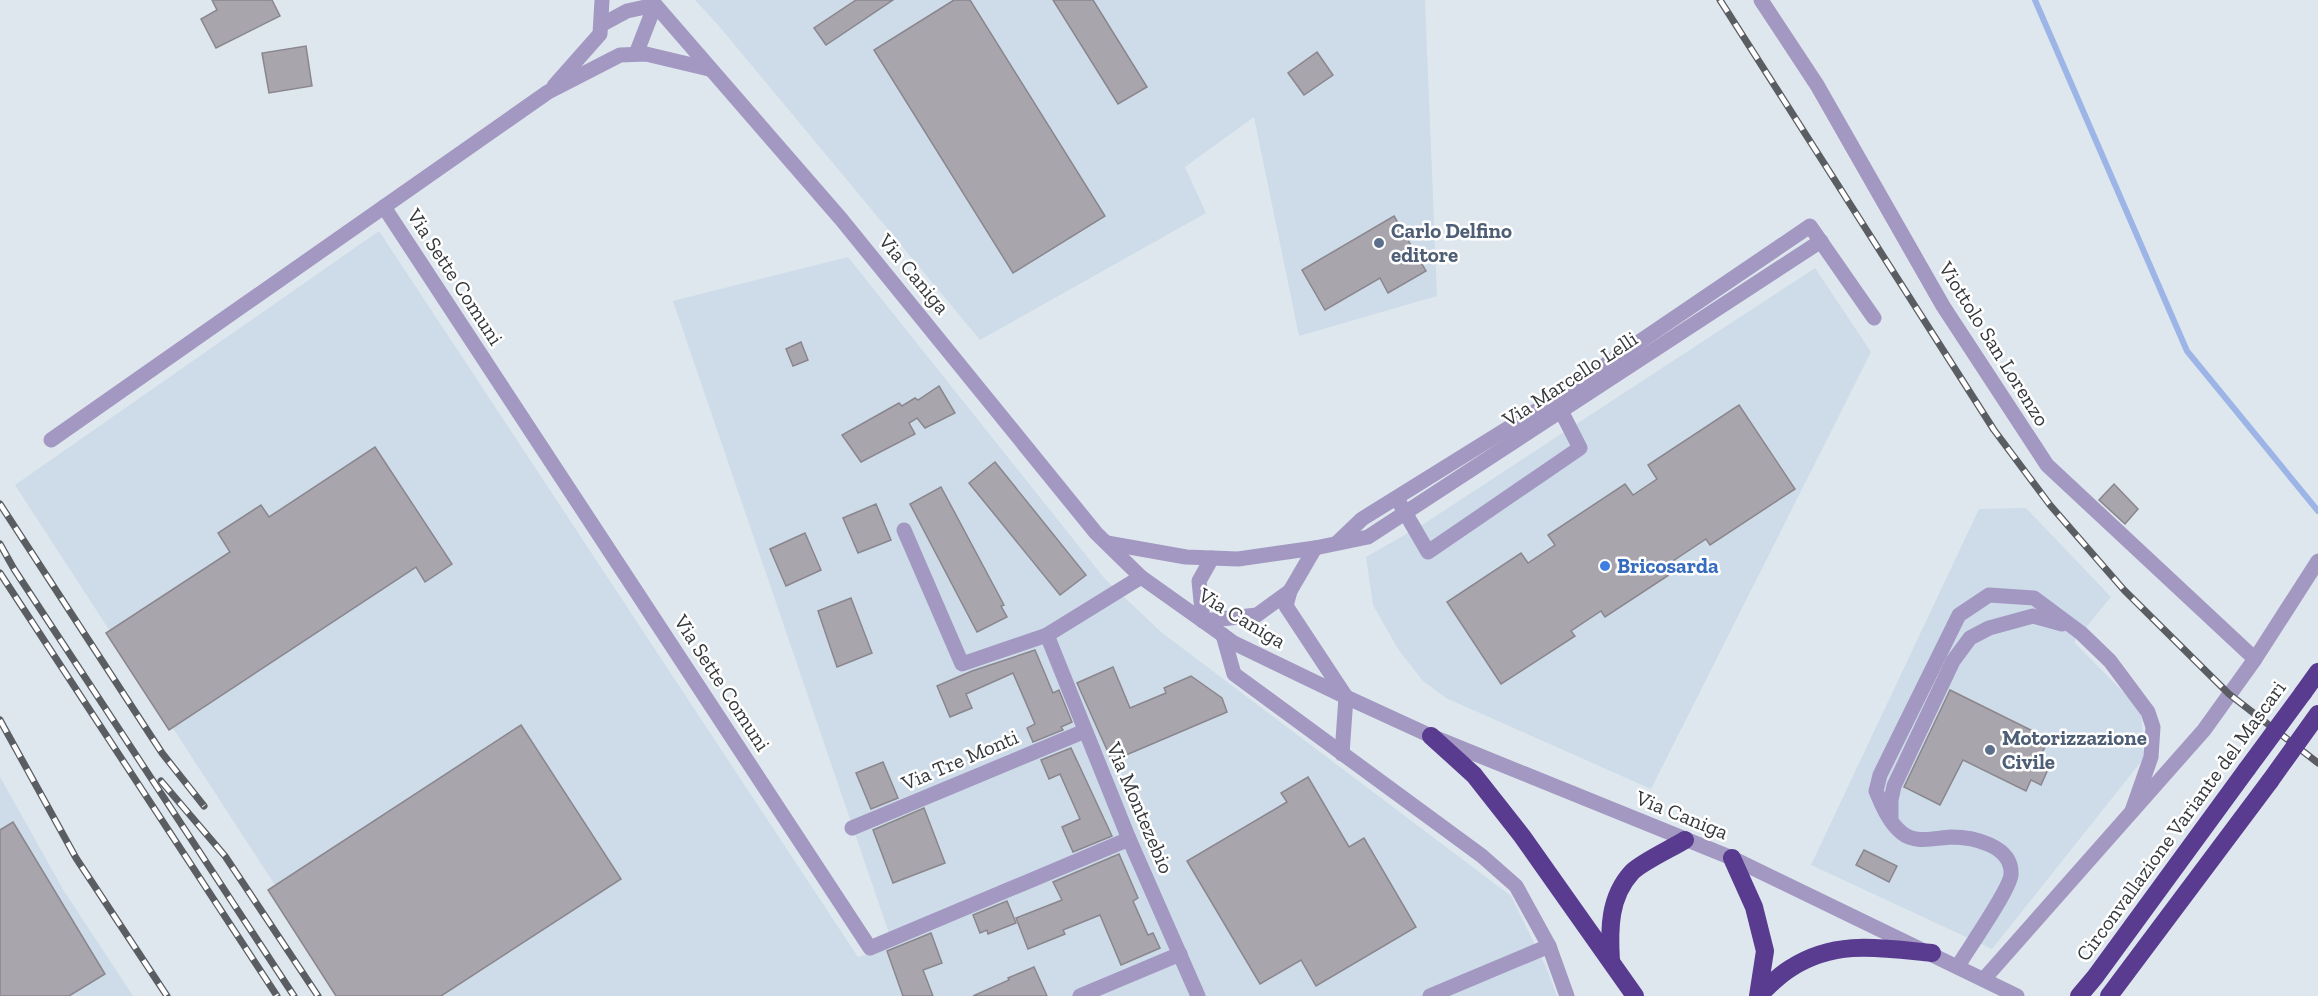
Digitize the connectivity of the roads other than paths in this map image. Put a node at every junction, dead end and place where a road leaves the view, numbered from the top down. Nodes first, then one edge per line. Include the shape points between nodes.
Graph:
1 (602, 0) edge
2 (1761, 0) edge
3 (653, 3) edge
4 (601, 25) junction
5 (636, 54) junction
6 (709, 69) junction
7 (548, 92) junction
8 (384, 207) junction
9 (1821, 241) junction
10 (1874, 318) dead end
11 (1558, 404) junction
12 (51, 440) dead end
13 (1396, 497) junction
14 (1404, 512) junction
15 (904, 530) dead end
16 (1107, 543) junction
17 (1338, 543) junction
18 (1315, 548) junction
19 (1212, 558) junction
20 (2318, 561) edge
21 (1141, 577) junction
22 (1290, 591) junction
23 (1203, 621) junction
24 (2081, 633) junction
25 (1047, 635) junction
26 (1223, 635) junction
27 (2255, 659) junction
28 (2318, 672) edge
29 (1346, 697) junction
30 (2318, 714) edge
31 (1085, 730) junction
32 (1431, 736) junction
33 (1342, 754) junction
34 (2132, 811) junction
35 (1893, 822) junction
36 (852, 828) dead end
37 (1129, 839) junction
38 (1685, 840) junction
39 (1732, 858) junction
40 (1549, 946) junction
41 (1932, 953) junction
42 (1180, 954) junction
43 (1611, 961) junction
44 (1958, 966) junction
45 (1984, 979) junction
46 (2080, 995) edge
47 (1080, 996) edge
48 (1198, 996) edge
49 (1430, 996) edge
50 (1568, 996) edge
51 (1635, 996) edge
52 (1759, 996) edge
53 (2018, 996) edge
54 (2109, 996) edge

1 - 4 street, Via Sette Comuni
2 - 27 street, Viottolo San Lorenzo via 1817,85 1943,306 2047,465
3 - 4 street
3 - 5 street
3 - 6 street, Via Caniga
4 - 7 street, Via Sette Comuni via 600,34
5 - 6 street, Via Sette Comuni
5 - 7 street, Via Sette Comuni via 620,55
6 - 16 street, Via Caniga via 841,219
7 - 8 street, Via Sette Comuni
8 - 12 street, Via Sette Comuni
8 - 37 street, Via Sette Comuni via 870,948
9 - 10 street
9 - 11 street, Via Marcello Lelli
9 - 11 street, Via Marcello Lelli via 1810,226
11 - 13 street, Via Marcello Lelli
11 - 14 street, Via Marcello Lelli
11 - 14 street via 1580,448 1428,552
13 - 14 street
13 - 17 street, Via Marcello Lelli via 1362,519
14 - 17 street, Via Marcello Lelli via 1368,537
15 - 25 street via 962,664
16 - 19 street, Via Marcello Lelli
16 - 21 street, Via Caniga
17 - 18 street, Via Marcello Lelli
18 - 19 street, Via Marcello Lelli via 1238,559
18 - 22 street
19 - 23 street via 1199,581
20 - 27 street
21 - 23 street, Via Caniga
21 - 25 street
22 - 23 street via 1257,615
22 - 29 street via 1286,606
23 - 26 street, Via Caniga
24 - 34 street via 2116,670 2148,712 2153,727 2151,757
24 - 35 street via 2033,616 1989,628 1970,638 1953,661 1894,786 1890,816
24 - 35 street via 2034,598 1989,595 1959,615 1880,775 1876,791
25 - 31 street, Via Montezebio
26 - 29 street, Via Caniga
26 - 33 street via 1234,674
27 - 34 street via 2204,730
28 - 46 highway, Circonvallazione Variante del Mascari, bridge
29 - 32 street, Via Caniga
29 - 33 street
30 - 54 highway, bridge
31 - 36 street, Via Tre Monti
31 - 37 street, Via Montezebio
32 - 38 street, Via Caniga
32 - 43 highway via 1474,775
33 - 40 street via 1482,856 1516,886
34 - 45 street
35 - 44 street via 1903,834 1917,840 1967,837 1985,842 2008,863 2011,875 2001,896
37 - 42 street, Via Montezebio
38 - 39 street, Via Caniga
38 - 43 highway via 1633,871 1614,901 1609,934
39 - 41 street, Via Caniga
39 - 52 highway via 1754,907 1765,951
40 - 49 street
40 - 50 street
41 - 44 street, Via Caniga
41 - 52 highway via 1865,946 1823,952 1790,968
42 - 47 street
42 - 48 street, Via Montezebio
43 - 51 highway
44 - 45 street, Via Caniga
45 - 53 street, Via Caniga

